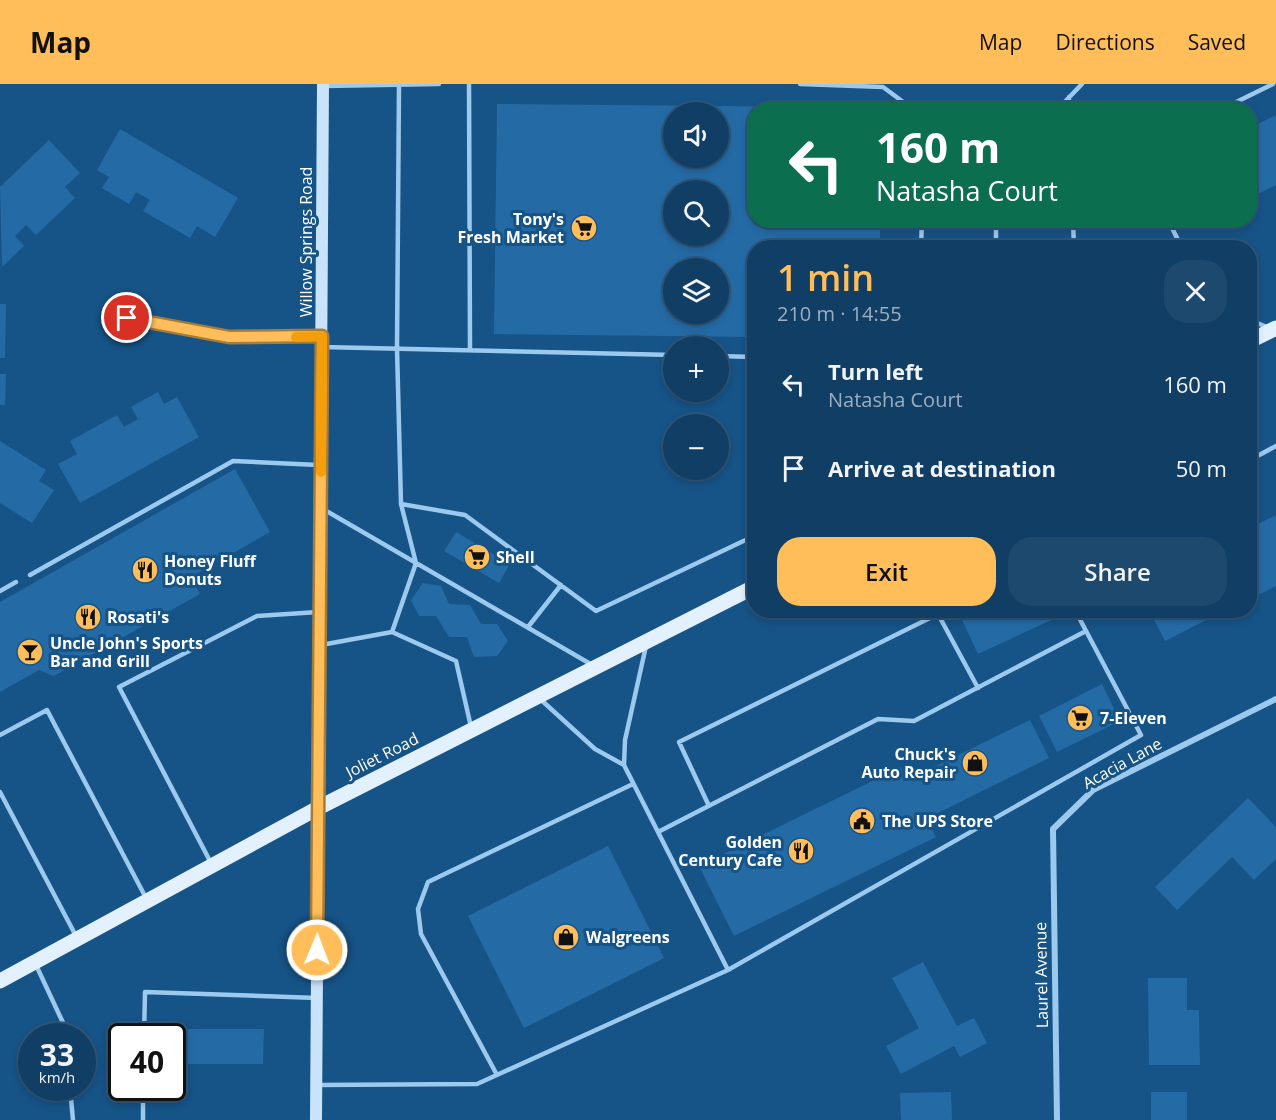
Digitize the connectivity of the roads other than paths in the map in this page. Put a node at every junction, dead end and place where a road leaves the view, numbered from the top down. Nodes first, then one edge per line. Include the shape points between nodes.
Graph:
1 (439, 84) edge
2 (469, 84) edge
3 (800, 84) edge
4 (1082, 84) edge
5 (1273, 84) edge
6 (323, 85) edge
7 (399, 85) edge
8 (1069, 97) junction
9 (903, 102) edge
10 (1064, 102) edge
11 (1069, 102) edge
12 (1236, 102) edge
13 (105, 314) dead end
14 (1257, 322) edge
15 (1274, 328) edge
16 (1257, 337) edge
17 (322, 341) junction
18 (397, 348) junction
19 (470, 350) junction
20 (663, 355) edge
21 (729, 356) edge
22 (747, 357) edge
23 (1276, 446) edge
24 (1257, 456) edge
25 (321, 465) junction
26 (400, 504) junction
27 (321, 508) junction
28 (747, 539) edge
29 (416, 563) junction
30 (30, 576) dead end
31 (16, 582) dead end
32 (561, 585) junction
33 (0, 591) edge
34 (747, 591) edge
35 (320, 612) junction
36 (930, 618) edge
37 (940, 618) edge
38 (1079, 618) edge
39 (528, 627) junction
40 (1086, 631) junction
41 (392, 632) junction
42 (647, 641) junction
43 (319, 645) junction
44 (596, 667) junction
45 (978, 688) junction
46 (537, 696) junction
47 (1276, 699) edge
48 (471, 730) junction
49 (0, 735) edge
50 (624, 765) junction
51 (633, 784) junction
52 (0, 792) edge
53 (709, 806) junction
54 (318, 808) junction
55 (1053, 829) joint
56 (658, 832) junction
57 (213, 865) junction
58 (148, 901) junction
59 (77, 939) junction
60 (35, 962) junction
61 (728, 970) junction
62 (0, 981) edge
63 (317, 998) junction
64 (63, 1023) edge
65 (144, 1023) edge
66 (497, 1075) junction
67 (316, 1085) junction
68 (71, 1101) edge
69 (143, 1101) edge
70 (73, 1120) edge
71 (143, 1120) edge
72 (316, 1120) edge
73 (1057, 1120) edge

1 - 7 lane
2 - 19 lane
3 - 9 lane via 883,87
4 - 8 lane
5 - 12 lane
6 - 7 lane
6 - 17 main road, Willow Springs Road
7 - 18 lane
8 - 10 lane
8 - 11 lane
13 - 17 street via 229,337
14 - 15 lane
15 - 16 main road
17 - 18 lane
17 - 25 main road, Willow Springs Road
18 - 19 lane
18 - 26 lane
19 - 20 lane
21 - 22 lane
23 - 24 lane
25 - 27 main road, Willow Springs Road
25 - 30 lane via 233,461
26 - 29 lane
26 - 32 lane via 465,515
27 - 29 lane
27 - 35 main road, Willow Springs Road
28 - 32 lane via 596,611
29 - 39 lane
29 - 41 lane
31 - 33 lane
32 - 39 lane
34 - 42 main road, Joliet Road
35 - 43 main road, Willow Springs Road
35 - 57 lane via 257,616 119,687
36 - 53 lane via 679,742
37 - 45 lane
38 - 40 lane
39 - 44 lane
40 - 45 lane
40 - 61 lane via 1141,735
41 - 43 lane
41 - 48 lane via 456,661
42 - 44 main road, Joliet Road
42 - 50 lane via 625,740
43 - 54 main road, Willow Springs Road
44 - 46 main road, Joliet Road
45 - 53 lane via 914,721 878,719
46 - 48 main road, Joliet Road
46 - 50 lane via 595,749
47 - 55 street, Acacia Lane via 1092,790
48 - 54 main road, Joliet Road
49 - 58 lane via 47,710
50 - 51 lane
51 - 56 lane
51 - 66 lane via 428,882 418,909 421,934
52 - 59 lane
53 - 56 lane
54 - 57 main road, Joliet Road
54 - 63 main road, Willow Springs Road
55 - 73 street, Laurel Avenue
56 - 61 lane
57 - 58 main road, Joliet Road
58 - 59 main road, Joliet Road
59 - 60 main road, Joliet Road
60 - 62 main road, Joliet Road
60 - 64 lane
61 - 66 lane
63 - 65 lane via 145,992
63 - 67 main road, Willow Springs Road
66 - 67 lane via 477,1084
67 - 72 main road, Willow Springs Road
68 - 70 lane
69 - 71 lane

